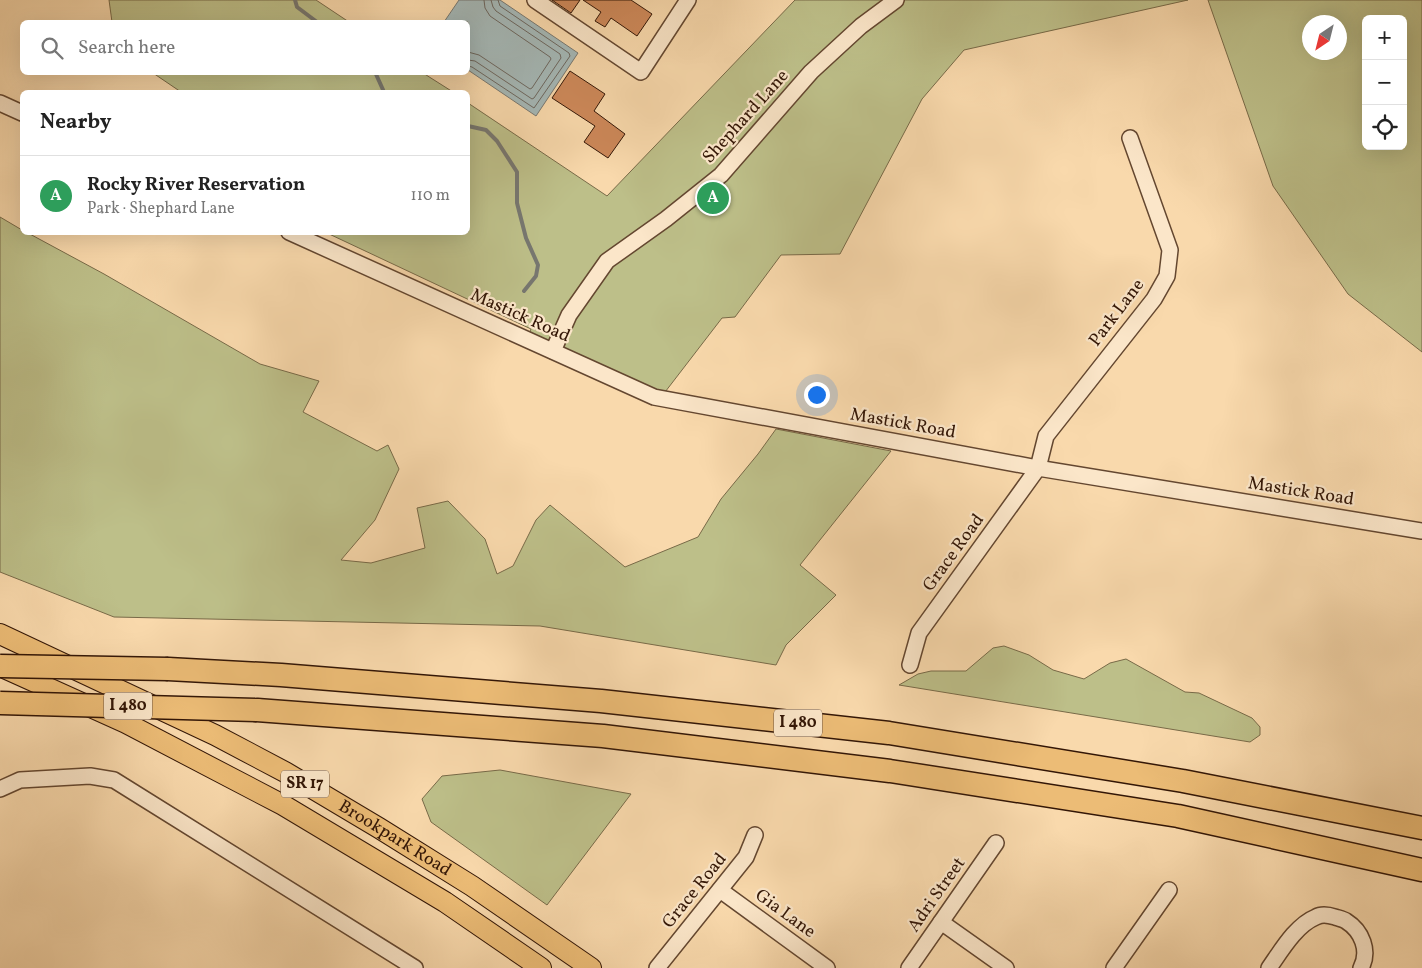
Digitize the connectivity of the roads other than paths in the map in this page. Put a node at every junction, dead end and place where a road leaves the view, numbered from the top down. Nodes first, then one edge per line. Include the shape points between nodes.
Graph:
1 (536, 0) edge
2 (688, 0) edge
3 (896, 0) edge
4 (0, 103) edge
5 (20, 112) edge
6 (1130, 138) dead end
7 (296, 235) edge
8 (553, 351) junction
9 (1038, 468) junction
10 (1422, 531) edge
11 (0, 634) edge
12 (0, 666) edge
13 (910, 666) dead end
14 (0, 703) edge
15 (0, 789) edge
16 (1422, 828) edge
17 (755, 835) dead end
18 (996, 843) dead end
19 (1422, 870) edge
20 (720, 890) junction
21 (1169, 890) dead end
22 (941, 922) junction
23 (415, 968) edge
24 (541, 968) edge
25 (591, 968) edge
26 (657, 968) edge
27 (827, 968) edge
28 (909, 968) edge
29 (1006, 968) edge
30 (1114, 968) edge
31 (1269, 968) edge
32 (1361, 968) edge

1 - 2 street via 641,72
3 - 8 street, Shephard Lane via 861,26 811,72 721,175 607,261 569,315
4 - 5 street
6 - 9 street, Park Lane via 1170,250 1167,276 1154,299 1046,436
7 - 8 street, Mastick Road
8 - 9 street, Mastick Road via 654,397
9 - 10 street, Mastick Road
9 - 13 street, Grace Road via 919,633
11 - 25 main road, Brookpark Road / SR 17 via 215,735 285,772 472,886
12 - 16 highway, I 480, bridge via 168,669 308,677 601,701 889,733 1183,781
12 - 24 main road, Brookpark Road / SR 17 via 126,722 282,805 445,902
14 - 19 highway, I 480, bridge via 257,710 603,736 890,771 1178,816
15 - 23 street via 20,780 90,776 114,780
17 - 20 street, Grace Road via 746,857
18 - 22 street, Adri Street
20 - 26 street, Grace Road
20 - 27 street, Gia Lane
21 - 30 street
22 - 28 street, Adri Street
22 - 29 street
31 - 32 street via 1301,925 1317,916 1330,915 1345,920 1362,938 1365,950

